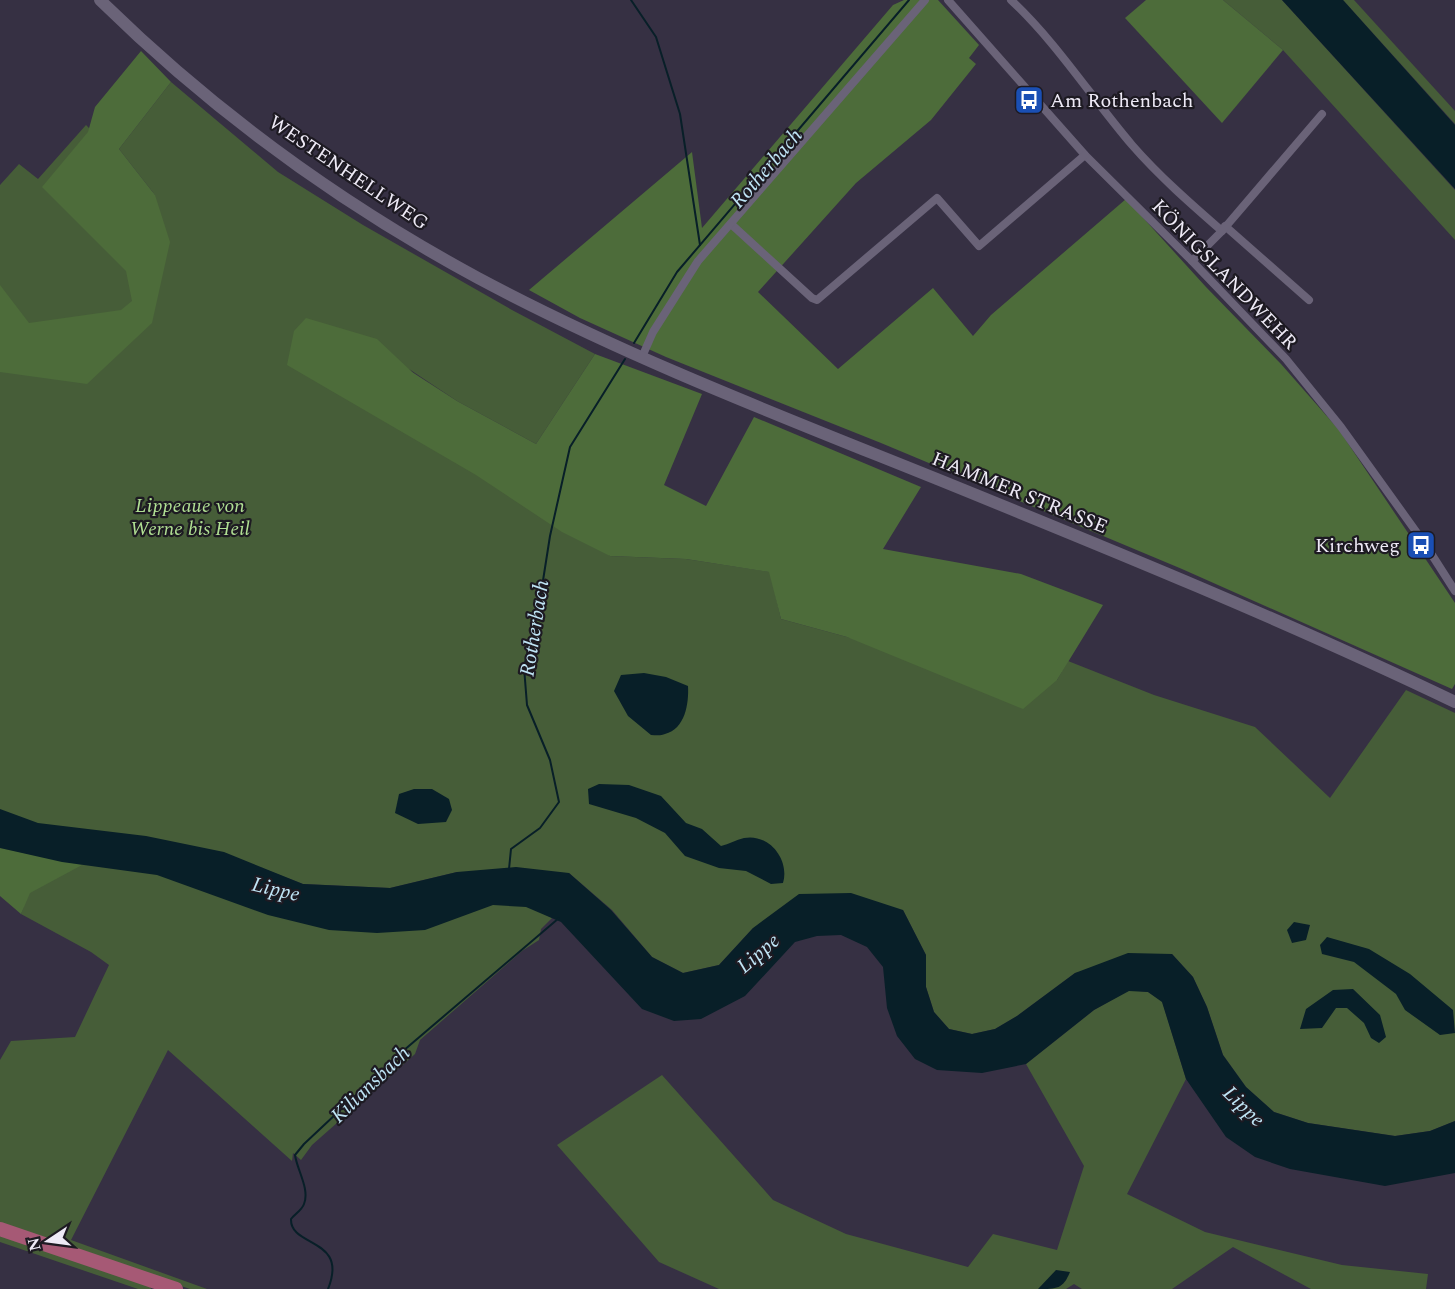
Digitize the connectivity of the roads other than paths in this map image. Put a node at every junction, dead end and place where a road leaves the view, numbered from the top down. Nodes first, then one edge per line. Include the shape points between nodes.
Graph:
1 (100, 0) edge
2 (925, 0) edge
3 (948, 0) edge
4 (1011, 0) edge
5 (1322, 114) dead end
6 (1085, 156) junction
7 (731, 224) junction
8 (1224, 229) junction
9 (1192, 261) junction
10 (1310, 300) dead end
11 (569, 323) joint
12 (642, 357) junction
13 (1455, 591) edge
14 (1454, 699) edge
15 (0, 1229) edge
16 (176, 1289) edge

1 - 11 main road, WESTENHELLWEG via 211,99 306,172 469,272
2 - 7 street
3 - 6 street, KÖNIGSLANDWEHR
4 - 8 street, KÖNIGSLANDWEHR via 1034,22 1132,146 1186,200
5 - 8 street
6 - 7 street via 979,246 937,198 817,300
6 - 9 street, KÖNIGSLANDWEHR
7 - 12 street via 688,275
8 - 9 street
8 - 10 street, KÖNIGSLANDWEHR
9 - 13 street, KÖNIGSLANDWEHR via 1286,359 1341,427
11 - 12 main road, HAMMER STRASSE
12 - 14 main road, HAMMER STRASSE via 1250,608
15 - 16 main road

